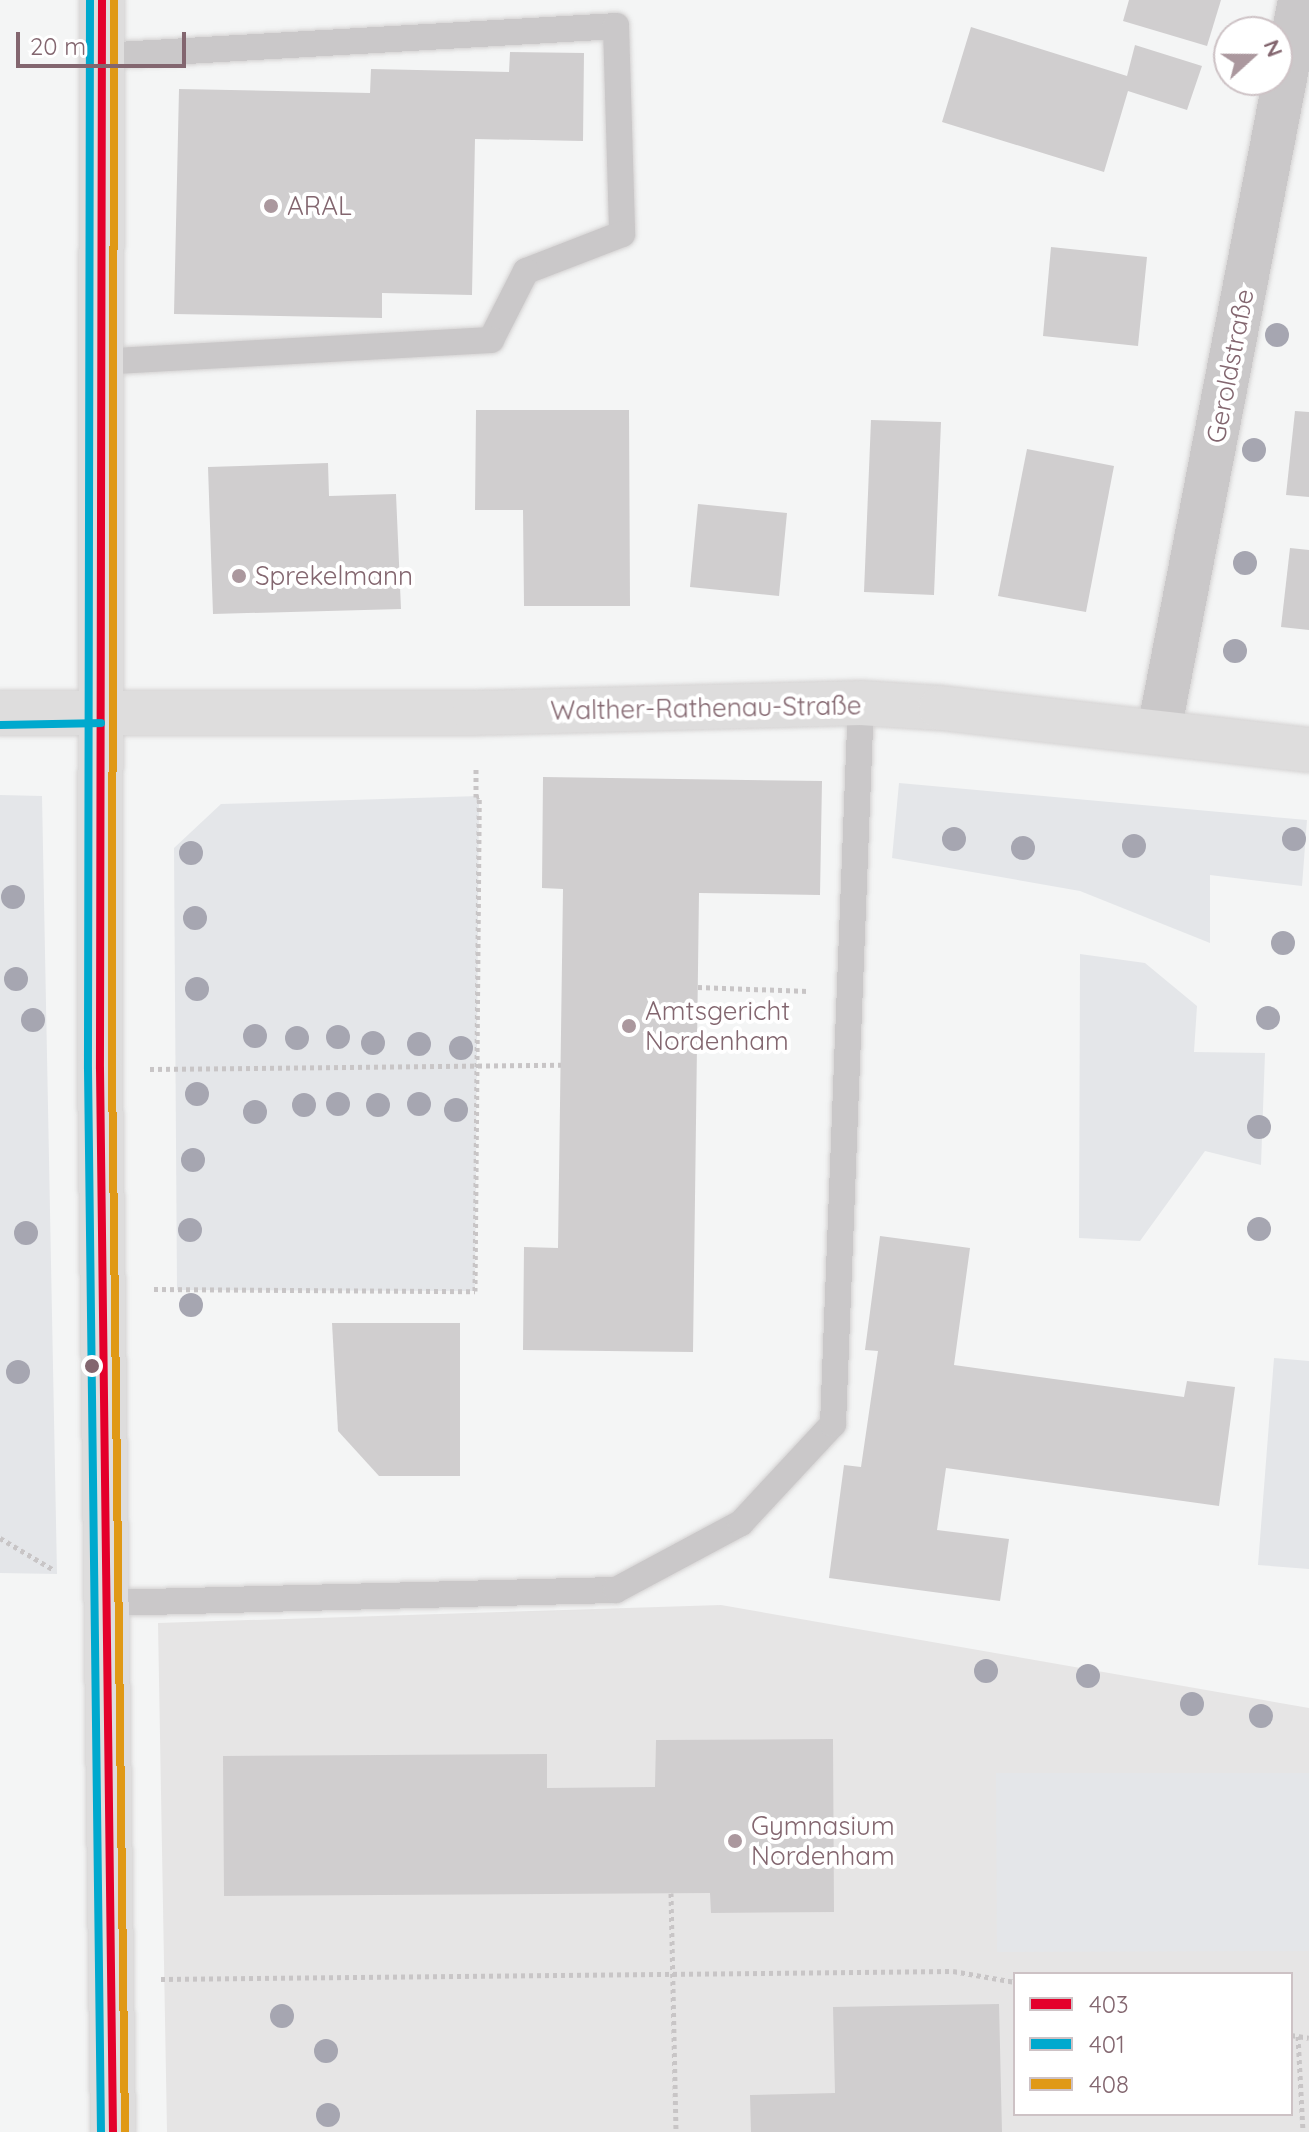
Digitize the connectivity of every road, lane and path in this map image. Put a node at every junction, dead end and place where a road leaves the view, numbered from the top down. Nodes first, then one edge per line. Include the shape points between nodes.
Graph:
1 (102, 0) edge
2 (1300, 0) edge
3 (101, 56) junction
4 (102, 362) junction
5 (861, 703) junction
6 (101, 711) junction
7 (0, 713) edge
8 (475, 713) junction
9 (1159, 731) junction
10 (1309, 750) edge
11 (698, 987) dead end
12 (849, 992) junction
13 (561, 1065) dead end
14 (478, 1066) junction
15 (100, 1069) junction
16 (104, 1289) junction
17 (108, 1603) junction
18 (671, 1893) dead end
19 (671, 1974) junction
20 (110, 1979) junction
21 (1013, 1982) edge
22 (1294, 2035) edge
23 (1309, 2038) edge
24 (113, 2132) edge
25 (676, 2132) edge
26 (1303, 2132) edge

1 - 3 street
2 - 9 street, Geroldstraße
3 - 4 street
3 - 4 lane via 616,26 622,234 526,271 491,340
4 - 6 street
5 - 8 street, Walther-Rathenau-Straße
5 - 9 street, Walther-Rathenau-Straße
5 - 12 lane
6 - 7 street, Walther-Rathenau-Straße
6 - 8 street, Walther-Rathenau-Straße
6 - 15 street
8 - 14 path
9 - 10 street, Walther-Rathenau-Straße
11 - 12 path
12 - 17 lane via 833,1424 741,1523 616,1590
13 - 14 path
14 - 15 path
14 - 16 path via 475,1291
15 - 16 street
16 - 17 street
17 - 20 street
18 - 19 path
19 - 20 path
19 - 21 path via 953,1971
19 - 25 path
20 - 24 street
22 - 23 path
22 - 26 path

